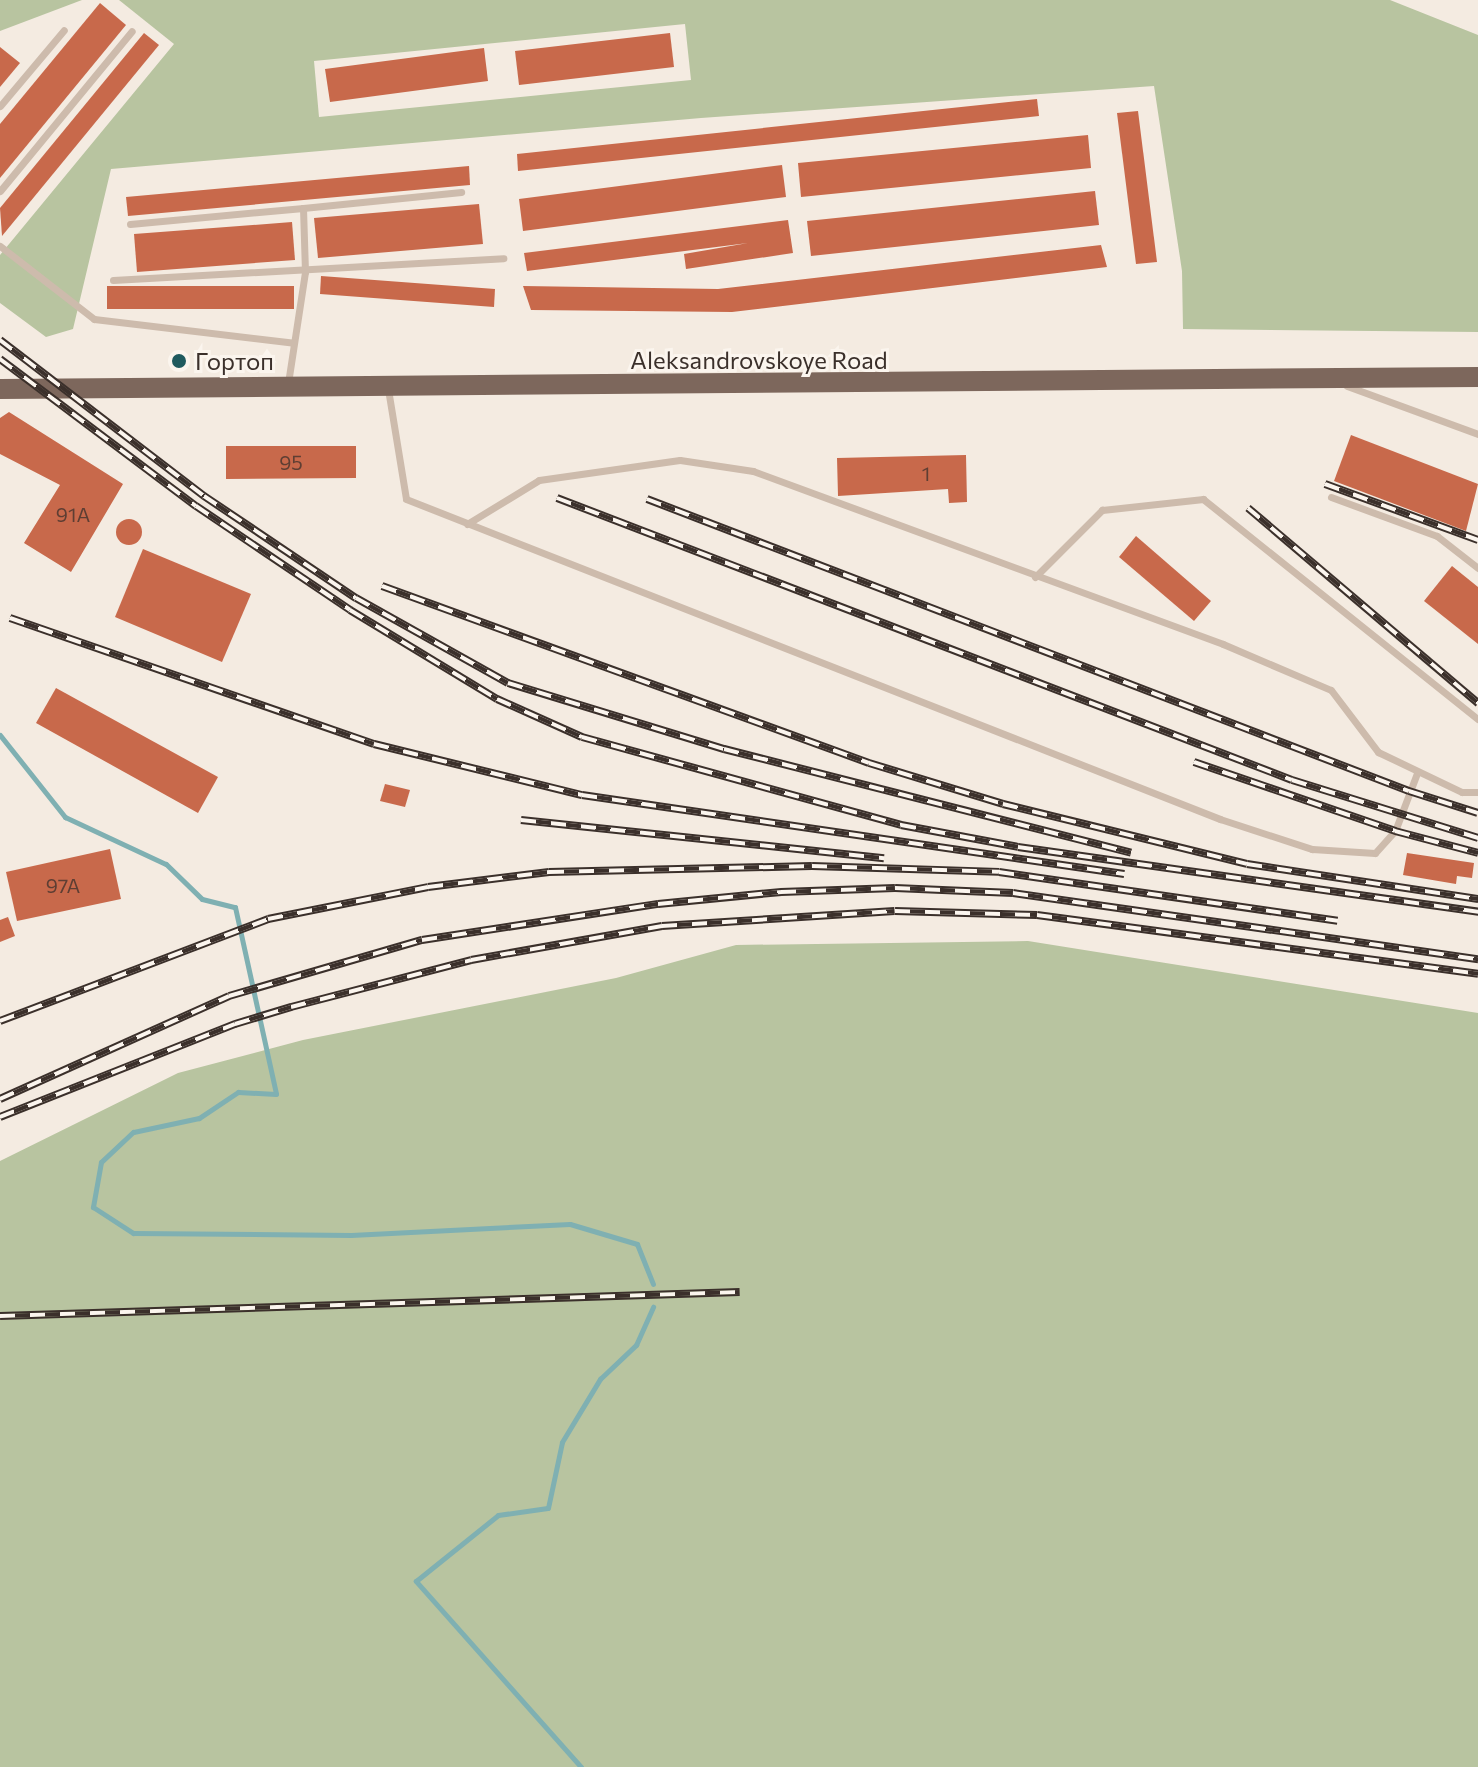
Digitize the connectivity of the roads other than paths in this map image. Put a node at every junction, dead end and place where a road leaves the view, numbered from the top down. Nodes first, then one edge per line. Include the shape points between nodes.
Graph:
1 (64, 30) dead end
2 (132, 31) dead end
3 (0, 106) edge
4 (0, 191) edge
5 (461, 192) dead end
6 (303, 208) junction
7 (130, 224) dead end
8 (0, 246) edge
9 (503, 258) dead end
10 (305, 272) junction
11 (113, 280) dead end
12 (294, 343) junction
13 (1478, 377) edge
14 (1326, 379) junction
15 (0, 389) edge
16 (388, 389) junction
17 (287, 390) junction
18 (1478, 434) edge
19 (1331, 497) dead end
20 (467, 524) junction
21 (1478, 568) edge
22 (1035, 577) junction
23 (1478, 719) edge
24 (1417, 773) junction
25 (1478, 792) edge

1 - 3 lane
2 - 4 lane
5 - 6 lane
6 - 7 lane
6 - 10 lane
8 - 12 lane via 94,319
9 - 10 lane
10 - 11 lane
10 - 12 lane
12 - 17 lane
13 - 14 main road, Aleksandrovskoye Road
14 - 16 main road, Aleksandrovskoye Road
14 - 18 lane
15 - 17 main road, Aleksandrovskoye Road
16 - 17 main road, Aleksandrovskoye Road
16 - 20 lane via 406,499
19 - 21 lane via 1437,536
20 - 22 lane via 539,480 680,460 753,471
20 - 24 lane via 1191,808 1312,849 1375,853 1395,831
22 - 23 lane via 1102,510 1203,499
22 - 24 lane via 1331,690 1378,752
24 - 25 lane via 1462,792

